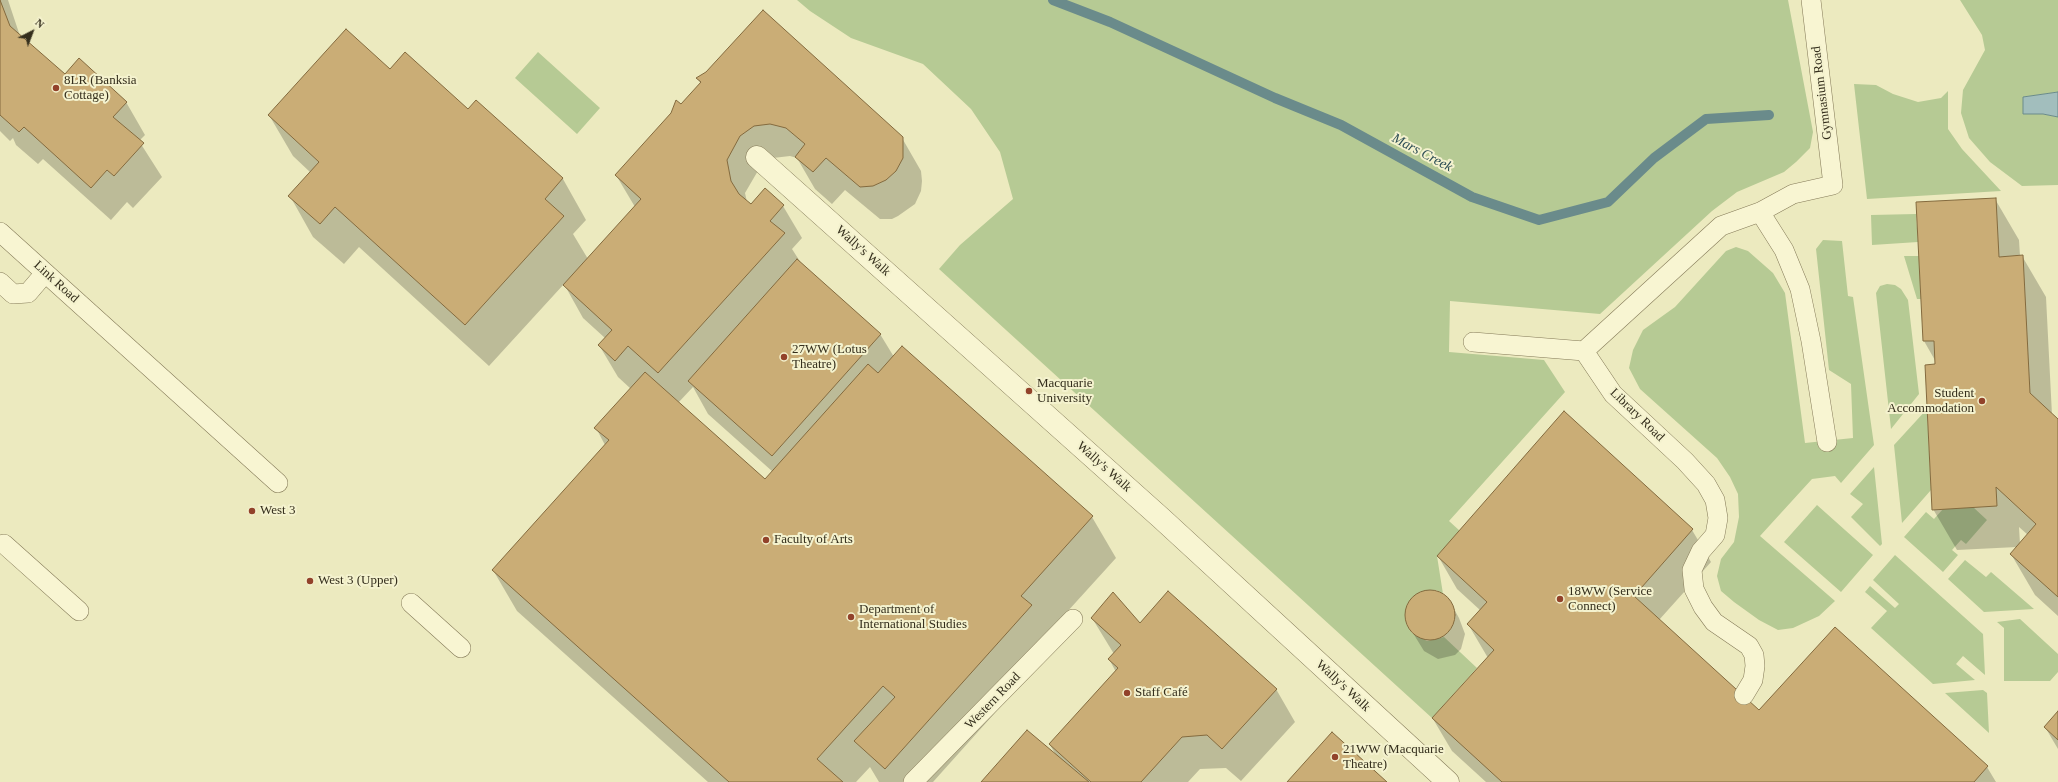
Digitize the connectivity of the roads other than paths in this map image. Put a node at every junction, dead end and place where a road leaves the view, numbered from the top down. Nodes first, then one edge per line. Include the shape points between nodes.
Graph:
1 (1811, 0) edge
2 (757, 157) dead end
3 (1760, 212) junction
4 (0, 232) edge
5 (46, 273) junction
6 (0, 282) edge
7 (1473, 342) dead end
8 (1584, 351) junction
9 (1827, 442) dead end
10 (278, 483) dead end
11 (6, 541) edge
12 (411, 603) dead end
13 (79, 611) dead end
14 (1073, 619) dead end
15 (461, 648) dead end
16 (1744, 696) dead end
17 (914, 782) edge
18 (1448, 782) edge

1 - 3 lane, Gymnasium Road via 1833,185 1793,194
2 - 18 street, Wally's Walk via 1161,518
3 - 8 lane via 1721,226
3 - 9 lane via 1784,250 1800,289
4 - 5 lane, Link Road
5 - 6 lane via 28,293 13,294
5 - 10 lane, Link Road
7 - 8 lane
8 - 16 lane, Library Road via 1613,394 1686,461 1706,484 1715,500 1718,518 1715,535 1701,551 1692,570 1694,589 1714,622 1749,646 1754,655 1753,680
11 - 13 lane
12 - 15 lane
14 - 17 lane, Western Road

